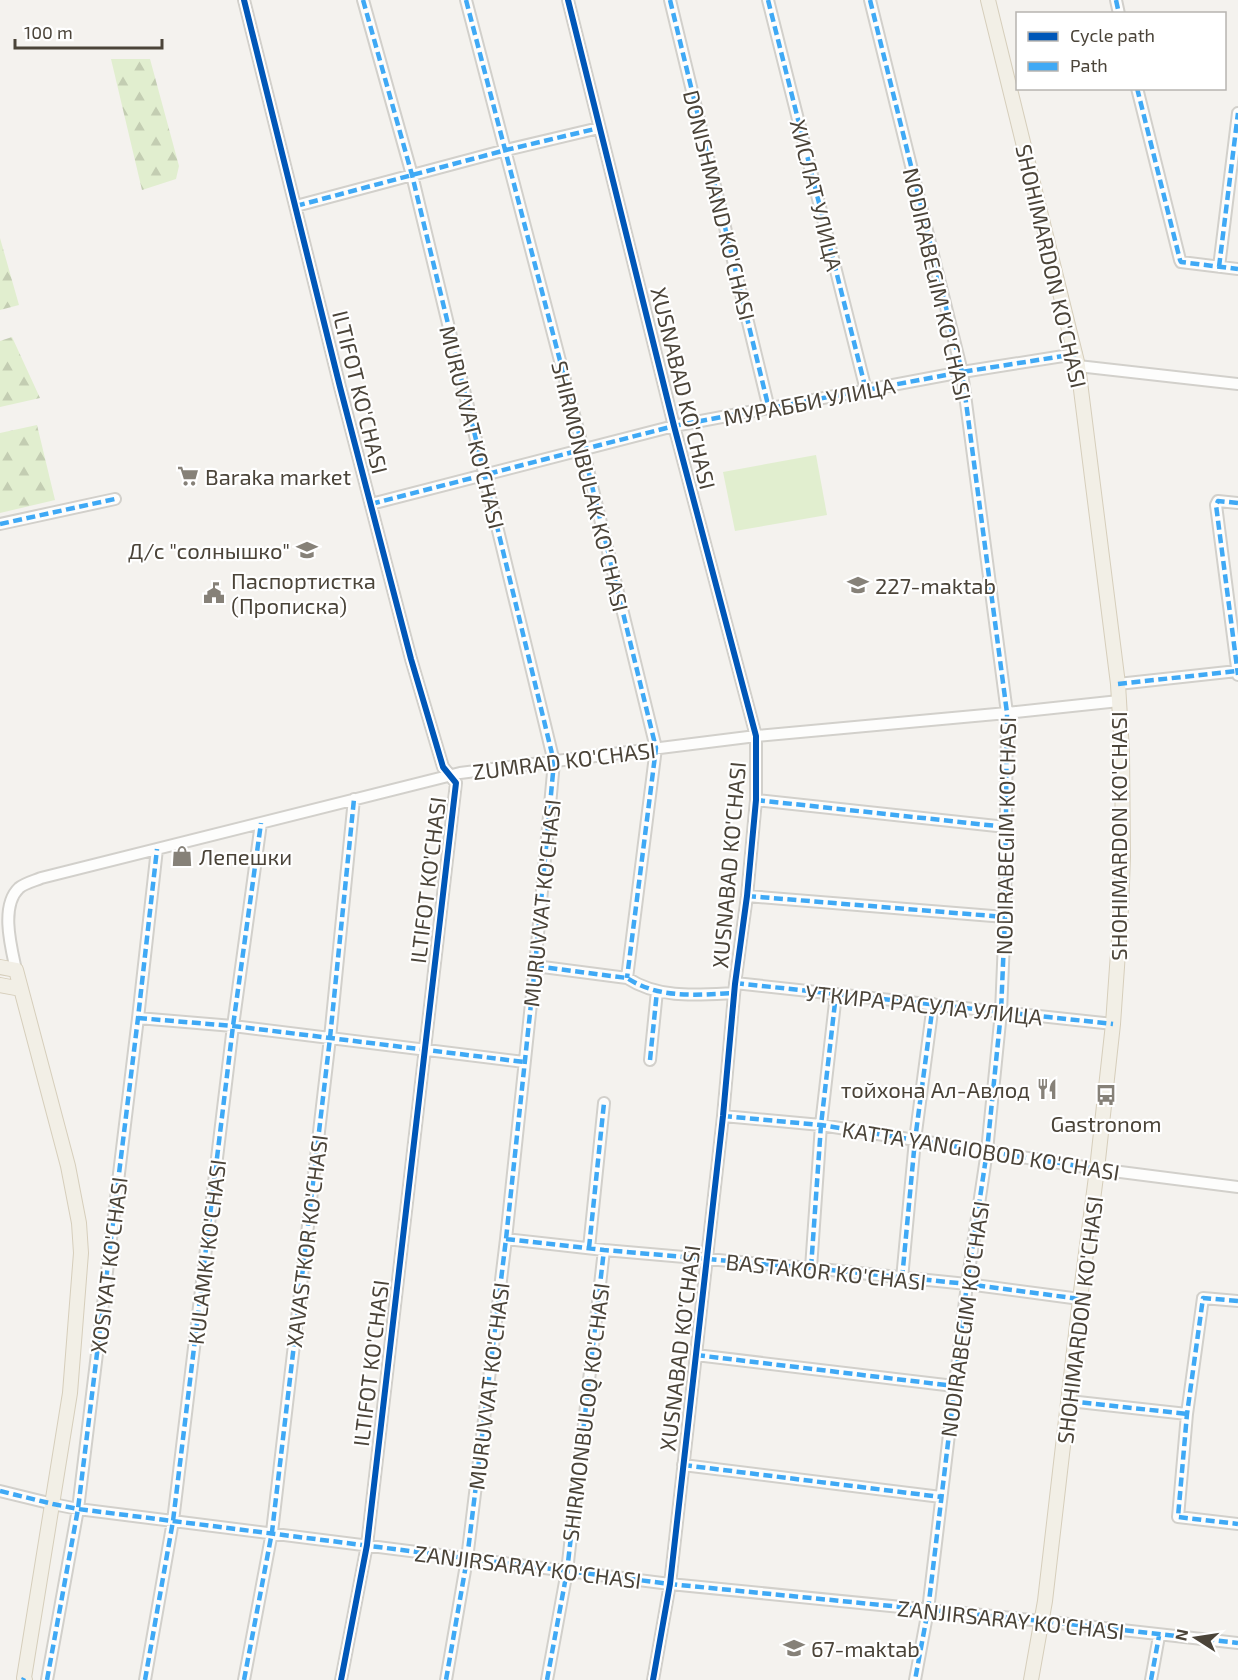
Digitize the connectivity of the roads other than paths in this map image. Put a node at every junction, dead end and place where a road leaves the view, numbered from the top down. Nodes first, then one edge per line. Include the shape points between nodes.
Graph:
1 (244, 0) edge
2 (363, 0) edge
3 (466, 0) edge
4 (568, 0) edge
5 (670, 0) edge
6 (768, 0) edge
7 (870, 0) edge
8 (988, 0) edge
9 (1138, 90) edge
10 (1238, 113) edge
11 (599, 128) junction
12 (506, 150) junction
13 (412, 175) junction
14 (296, 206) junction
15 (1220, 267) junction
16 (1238, 269) edge
17 (1077, 360) junction
18 (962, 372) junction
19 (1238, 384) edge
20 (866, 390) junction
21 (770, 409) junction
22 (674, 426) junction
23 (583, 449) junction
24 (485, 475) junction
25 (116, 500) dead end
26 (1238, 503) edge
27 (371, 504) junction
28 (0, 524) edge
29 (1238, 673) edge
30 (1118, 684) junction
31 (1119, 701) junction
32 (1007, 713) junction
33 (756, 736) junction
34 (656, 748) junction
35 (554, 762) junction
36 (450, 776) junction
37 (354, 799) junction
38 (756, 800) junction
39 (261, 823) junction
40 (1006, 827) junction
41 (156, 849) junction
42 (747, 896) junction
43 (1005, 917) junction
44 (535, 966) junction
45 (0, 967) edge
46 (16, 970) junction
47 (627, 978) junction
48 (0, 985) edge
49 (734, 988) junction
50 (21, 989) junction
51 (657, 991) junction
52 (836, 994) junction
53 (933, 1004) junction
54 (1001, 1012) junction
55 (138, 1018) junction
56 (1113, 1024) junction
57 (233, 1026) junction
58 (330, 1038) junction
59 (425, 1049) junction
60 (650, 1060) dead end
61 (524, 1062) junction
62 (604, 1103) dead end
63 (723, 1116) junction
64 (821, 1125) junction
65 (915, 1140) junction
66 (987, 1151) junction
67 (1097, 1169) junction
68 (1238, 1187) edge
69 (506, 1239) junction
70 (588, 1248) junction
71 (604, 1250) junction
72 (707, 1259) junction
73 (811, 1268) junction
74 (902, 1279) junction
75 (967, 1284) junction
76 (1080, 1299) junction
77 (1238, 1301) edge
78 (696, 1355) junction
79 (954, 1386) junction
80 (1069, 1401) junction
81 (1187, 1414) junction
82 (683, 1465) junction
83 (0, 1491) edge
84 (941, 1497) junction
85 (53, 1504) junction
86 (78, 1509) junction
87 (173, 1521) junction
88 (1238, 1524) edge
89 (272, 1532) junction
90 (367, 1545) junction
91 (467, 1559) junction
92 (567, 1571) junction
93 (670, 1584) junction
94 (928, 1610) junction
95 (1042, 1621) junction
96 (1159, 1636) junction
97 (1238, 1643) edge
98 (24, 1679) edge
99 (47, 1680) edge
100 (145, 1680) edge
101 (244, 1680) edge
102 (341, 1680) edge
103 (446, 1680) edge
104 (547, 1680) edge
105 (653, 1680) edge
106 (915, 1680) edge
107 (1031, 1680) edge
108 (1151, 1680) edge

1 - 14 street, ILTIFOT KO'CHASI
2 - 13 street, MURUVVAT KO'CHASI
3 - 12 street, SHIRMONBULAK KO'CHASI
4 - 11 street, XUSNABAD KO'CHASI
5 - 21 street, DONISHMAND KO'CHASI
6 - 20 street, ХИСЛАТ УЛИЦА
7 - 18 street, NODIRABEGIM KO'CHASI
8 - 17 main road, SHOHIMARDON KO'CHASI
9 - 15 street via 1180,260
10 - 15 street
11 - 12 street
11 - 22 street, XUSNABAD KO'CHASI
12 - 13 street
12 - 23 street, SHIRMONBULAK KO'CHASI
13 - 14 street
13 - 24 street, MURUVVAT KO'CHASI
14 - 27 street, ILTIFOT KO'CHASI
15 - 16 street
17 - 18 street, МУРАББИ УЛИЦА
17 - 19 street, МУРАББИ УЛИЦА
17 - 30 main road, SHOHIMARDON KO'CHASI
18 - 20 street, МУРАББИ УЛИЦА
18 - 32 street, NODIRABEGIM KO'CHASI
20 - 21 street, МУРАББИ УЛИЦА
21 - 22 street, МУРАББИ УЛИЦА
22 - 23 street, МУРАББИ УЛИЦА
22 - 33 street, XUSNABAD KO'CHASI
23 - 24 street, МУРАББИ УЛИЦА
23 - 34 street, SHIRMONBULAK KO'CHASI
24 - 27 street, МУРАББИ УЛИЦА
24 - 35 street, MURUVVAT KO'CHASI
25 - 28 street
26 - 29 street via 1218,501 1216,505
27 - 36 street, ILTIFOT KO'CHASI via 411,659 443,767
29 - 30 street
30 - 31 main road, SHOHIMARDON KO'CHASI
31 - 32 street, ZUMRAD KO'CHASI
31 - 56 main road, SHOHIMARDON KO'CHASI via 1123,857
32 - 33 street, ZUMRAD KO'CHASI
32 - 40 street, NODIRABEGIM KO'CHASI
33 - 34 street, ZUMRAD KO'CHASI
33 - 38 street, XUSNABAD KO'CHASI
34 - 35 street, ZUMRAD KO'CHASI
34 - 47 street, SHIRMONBULAK KO'CHASI
35 - 36 street, ZUMRAD KO'CHASI
35 - 44 street, MURUVVAT KO'CHASI
36 - 37 street, ZUMRAD KO'CHASI
36 - 59 street, ILTIFOT KO'CHASI via 456,783
37 - 39 street, ZUMRAD KO'CHASI
37 - 58 street, XAVASTKOR KO'CHASI
38 - 40 street
38 - 42 street, XUSNABAD KO'CHASI
39 - 41 street, ZUMRAD KO'CHASI
39 - 57 street, KULAMKI KO'CHASI
40 - 43 street, NODIRABEGIM KO'CHASI
41 - 46 street, ZUMRAD KO'CHASI via 41,878 18,888 9,900 6,916
41 - 55 street, XOSIYAT KO'CHASI
42 - 43 street
42 - 49 street, XUSNABAD KO'CHASI
43 - 54 street, NODIRABEGIM KO'CHASI
44 - 47 street, УТКИРА РАСУЛА УЛИЦА
44 - 61 street, MURUVVAT KO'CHASI
45 - 46 main road
46 - 50 main road, ZUMRAD KO'CHASI
47 - 51 street, УТКИРА РАСУЛА УЛИЦА
48 - 50 main road
49 - 51 street, УТКИРА РАСУЛА УЛИЦА via 688,995
49 - 52 street, УТКИРА РАСУЛА УЛИЦА
49 - 63 street, XUSNABAD KO'CHASI
50 - 85 main road, XOSIYAT KO'CHASI via 68,1166 80,1238 70,1393
51 - 60 street
52 - 53 street, УТКИРА РАСУЛА УЛИЦА
52 - 64 street
53 - 54 street, УТКИРА РАСУЛА УЛИЦА
53 - 65 street
54 - 56 street, УТКИРА РАСУЛА УЛИЦА
54 - 66 street, NODIRABEGIM KO'CHASI
55 - 57 street
55 - 86 street, XOSIYAT KO'CHASI
56 - 67 main road, SHOHIMARDON KO'CHASI
57 - 58 street
57 - 87 street, KULAMKI KO'CHASI
58 - 59 street
58 - 89 street, XAVASTKOR KO'CHASI
59 - 61 street
59 - 90 street, ILTIFOT KO'CHASI
61 - 69 street, MURUVVAT KO'CHASI
62 - 70 street
63 - 64 street, KATTA YANGIOBOD KO'CHASI
63 - 72 street, XUSNABAD KO'CHASI
64 - 65 street, KATTA YANGIOBOD KO'CHASI
64 - 73 street
65 - 66 street, KATTA YANGIOBOD KO'CHASI
65 - 74 street
66 - 67 street, KATTA YANGIOBOD KO'CHASI
66 - 75 street, NODIRABEGIM KO'CHASI
67 - 68 street, KATTA YANGIOBOD KO'CHASI
67 - 76 main road, SHOHIMARDON KO'CHASI
69 - 70 street, BASTAKOR KO'CHASI
69 - 91 street, MURUVVAT KO'CHASI
70 - 71 street, BASTAKOR KO'CHASI
71 - 72 street, BASTAKOR KO'CHASI
71 - 92 street, SHIRMONBULOQ KO'CHASI
72 - 73 street, BASTAKOR KO'CHASI
72 - 78 street, XUSNABAD KO'CHASI
73 - 74 street, BASTAKOR KO'CHASI
74 - 75 street, BASTAKOR KO'CHASI
75 - 76 street, BASTAKOR KO'CHASI
75 - 79 street, NODIRABEGIM KO'CHASI
76 - 80 main road, SHOHIMARDON KO'CHASI
77 - 81 street via 1203,1298
78 - 79 street
78 - 82 street, XUSNABAD KO'CHASI
79 - 84 street, NODIRABEGIM KO'CHASI
80 - 81 street
80 - 95 main road, SHOHIMARDON KO'CHASI
81 - 88 street via 1178,1517
82 - 84 street
82 - 93 street, XUSNABAD KO'CHASI
83 - 85 street, ZANJIRSARAY KO'CHASI
84 - 94 street, NODIRABEGIM KO'CHASI
85 - 86 street, ZANJIRSARAY KO'CHASI
85 - 98 main road, XOSIYAT KO'CHASI
86 - 87 street, ZANJIRSARAY KO'CHASI
86 - 99 street, XOSIYAT KO'CHASI
87 - 89 street, ZANJIRSARAY KO'CHASI
87 - 100 street, KULAMKI KO'CHASI
89 - 90 street, ZANJIRSARAY KO'CHASI
89 - 101 street, XAVASTKOR KO'CHASI
90 - 91 street, ZANJIRSARAY KO'CHASI
90 - 102 street, ILTIFOT KO'CHASI
91 - 92 street, ZANJIRSARAY KO'CHASI
91 - 103 street, MURUVVAT KO'CHASI
92 - 93 street, ZANJIRSARAY KO'CHASI
92 - 104 street, SHIRMONBULOQ KO'CHASI
93 - 94 street, ZANJIRSARAY KO'CHASI
93 - 105 street, XUSNABAD KO'CHASI
94 - 95 street, ZANJIRSARAY KO'CHASI
94 - 106 street, NODIRABEGIM KO'CHASI
95 - 96 street, ZANJIRSARAY KO'CHASI
95 - 107 main road, SHOHIMARDON KO'CHASI
96 - 97 street, ZANJIRSARAY KO'CHASI
96 - 108 street

